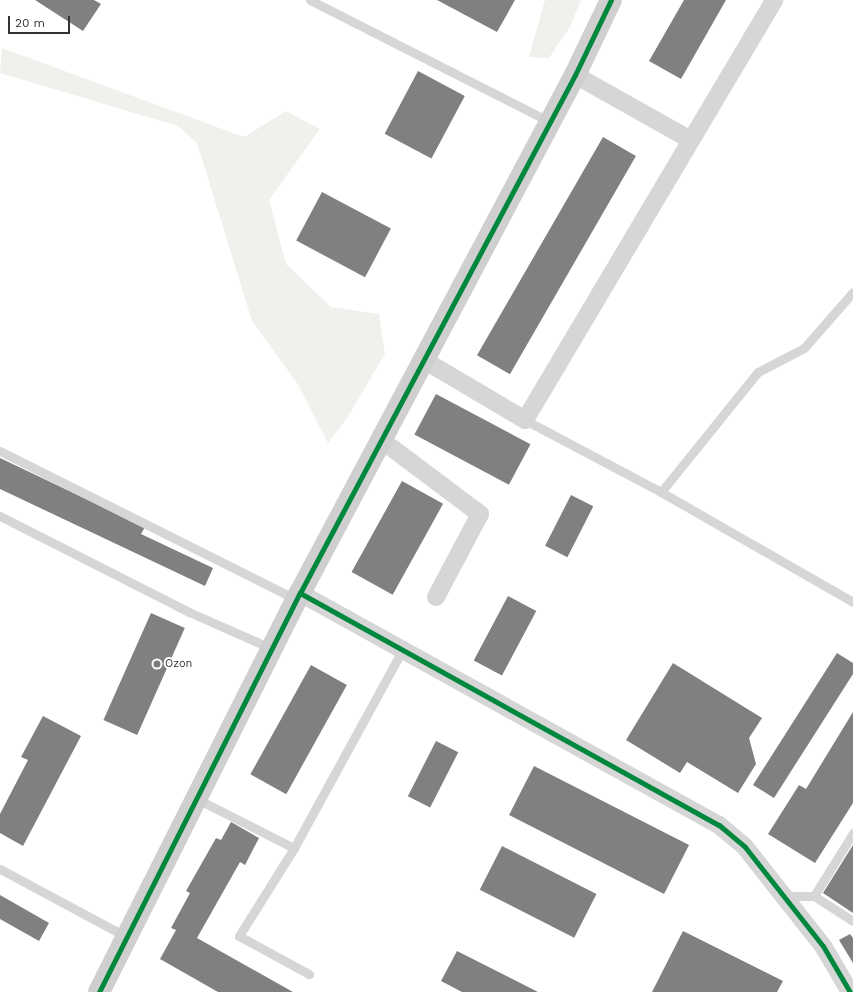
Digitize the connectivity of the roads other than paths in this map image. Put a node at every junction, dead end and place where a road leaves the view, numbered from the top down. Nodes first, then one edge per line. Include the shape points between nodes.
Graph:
1 (310, 0) edge
2 (611, 0) edge
3 (774, 0) edge
4 (575, 75) junction
5 (550, 122) junction
6 (691, 140) junction
7 (853, 292) edge
8 (422, 359) junction
9 (525, 420) junction
10 (380, 439) junction
11 (0, 451) edge
12 (661, 492) junction
13 (0, 516) edge
14 (298, 596) junction
15 (436, 597) dead end
16 (853, 602) edge
17 (403, 648) junction
18 (273, 649) junction
19 (197, 799) junction
20 (853, 833) edge
21 (294, 848) junction
22 (0, 869) edge
23 (783, 896) junction
24 (814, 896) junction
25 (853, 921) edge
26 (127, 938) junction
27 (309, 974) dead end
28 (99, 992) edge
29 (850, 992) edge

1 - 5 lane
2 - 4 street
3 - 6 street
4 - 5 street
4 - 6 street
5 - 8 street
6 - 9 street
7 - 12 lane via 804,348 758,372
8 - 9 street
8 - 10 street
9 - 12 lane
10 - 14 street
10 - 15 street via 480,514
11 - 14 lane
12 - 16 lane
13 - 18 lane via 189,612
14 - 17 street
14 - 18 street
17 - 21 lane
17 - 23 street via 719,825 745,847
18 - 19 street
19 - 21 lane
19 - 26 street
20 - 24 lane
21 - 27 lane via 239,936
22 - 26 lane
23 - 24 lane
23 - 29 street via 823,946
24 - 25 lane
26 - 28 street

